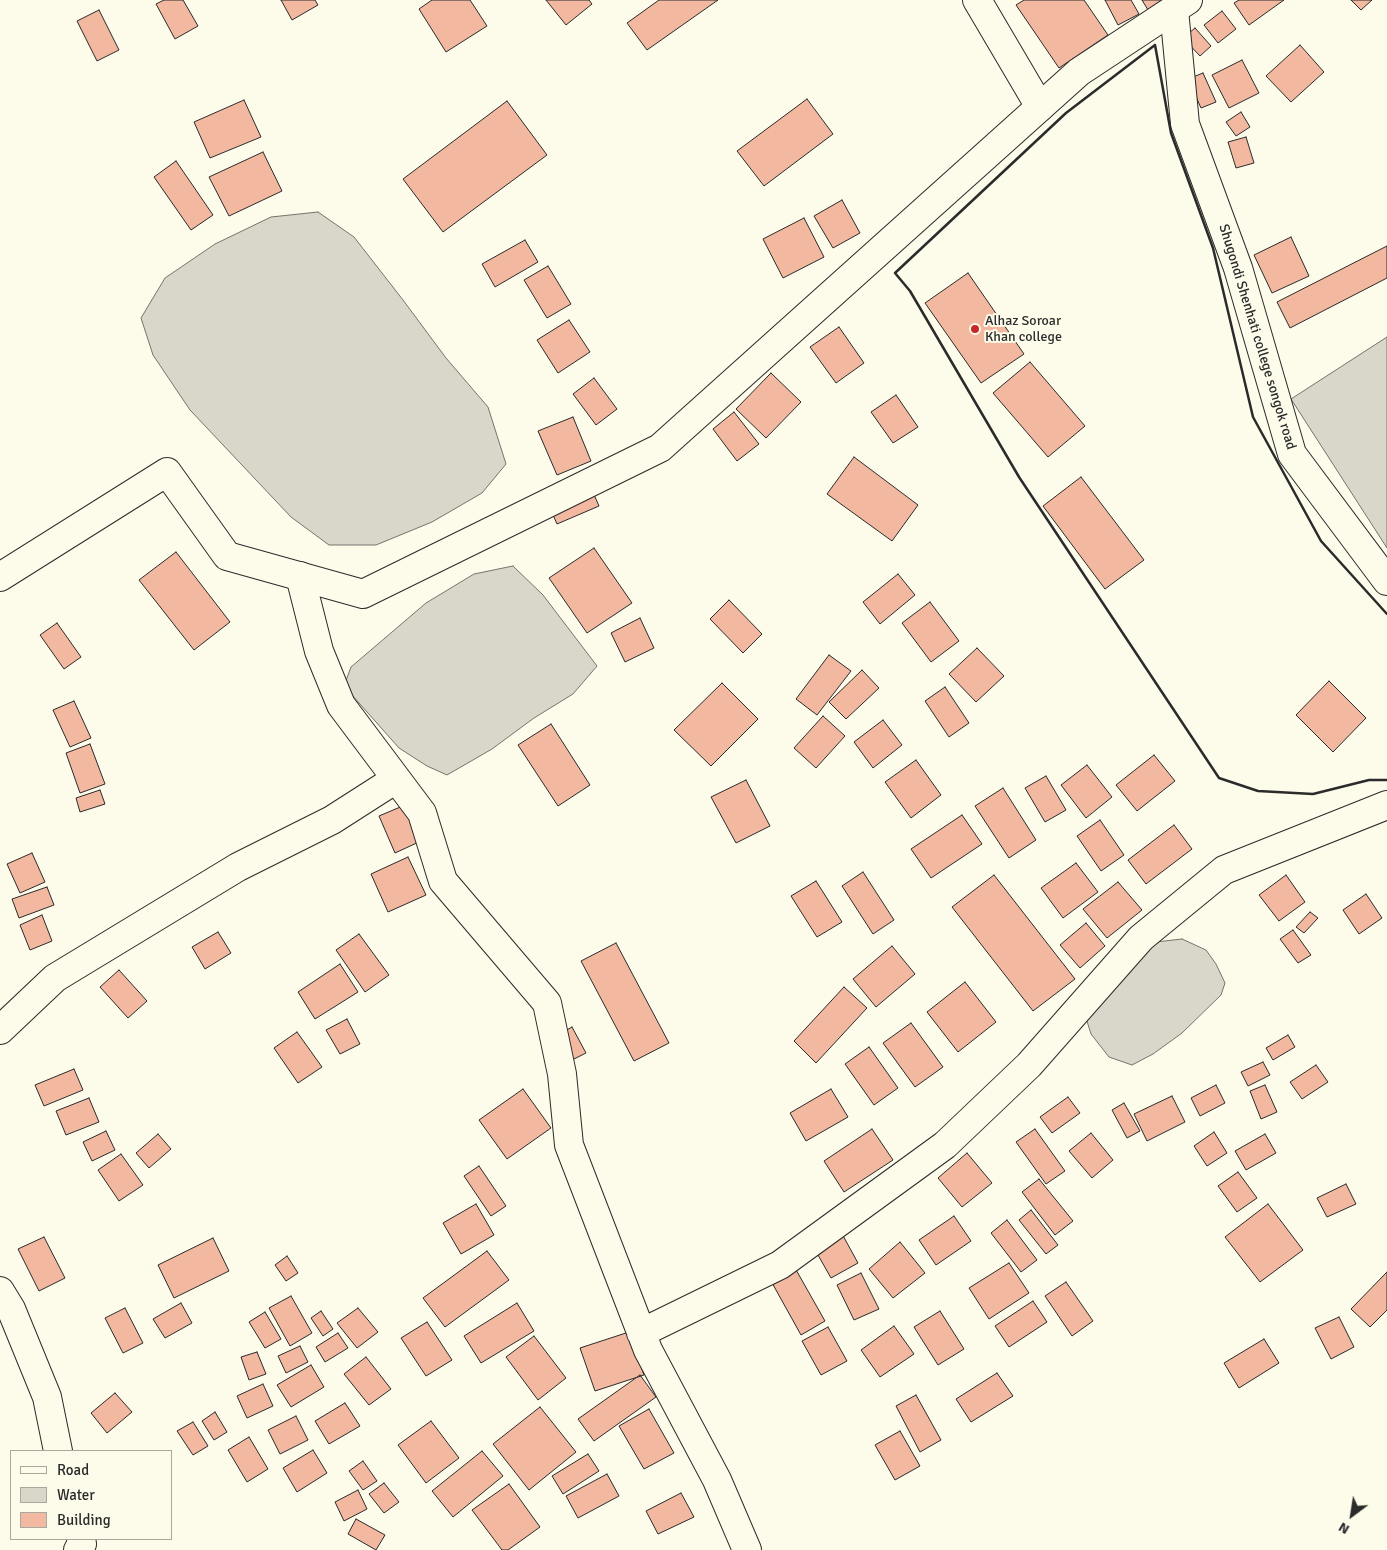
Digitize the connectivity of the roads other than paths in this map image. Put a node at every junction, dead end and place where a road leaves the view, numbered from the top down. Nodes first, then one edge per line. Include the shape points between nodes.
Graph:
1 (977, 0) edge
2 (1181, 5) edge
3 (1040, 108) junction
4 (300, 576) junction
5 (0, 577) edge
6 (1387, 581) edge
7 (396, 779) junction
8 (1387, 805) edge
9 (0, 1030) edge
10 (0, 1291) edge
11 (641, 1333) junction
12 (58, 1450) edge
13 (747, 1550) edge

1 - 3 street
2 - 3 street via 1080,72
2 - 6 street, Shugondi Shenhati college songok road via 1185,124 1238,268 1292,454
3 - 4 street via 660,448 363,594
4 - 5 street via 227,556 166,472
4 - 7 street via 319,651 341,705
7 - 9 street via 332,820 238,867 55,978
7 - 11 street via 422,813 443,881 547,1003 562,1074 569,1145
8 - 11 street via 1224,870 1141,938 1029,1065 944,1145 780,1265
10 - 12 street via 11,1309 47,1397
11 - 13 street via 717,1480

